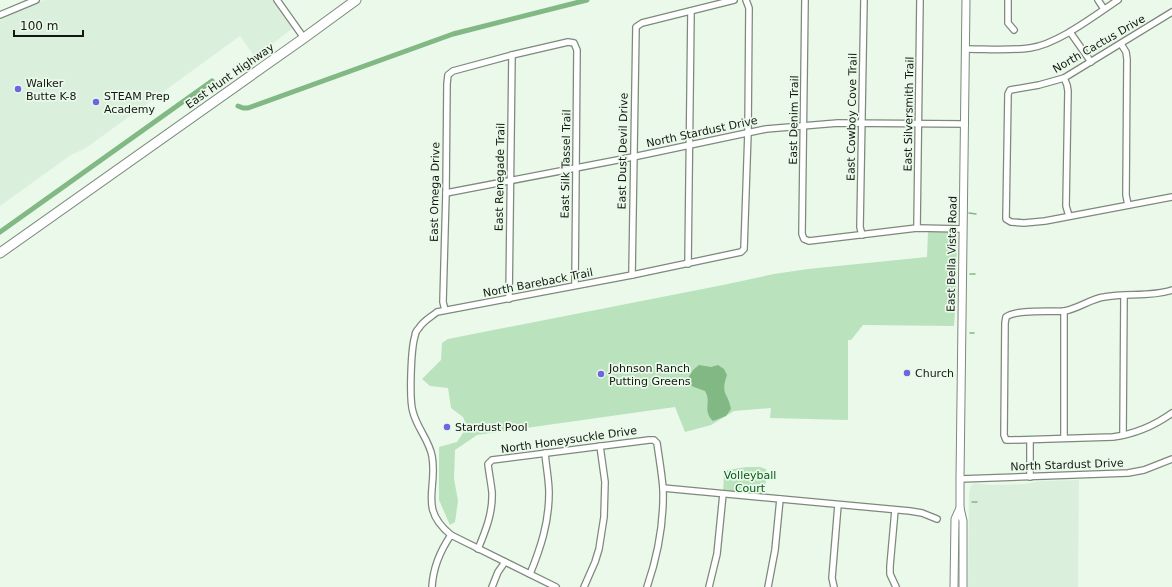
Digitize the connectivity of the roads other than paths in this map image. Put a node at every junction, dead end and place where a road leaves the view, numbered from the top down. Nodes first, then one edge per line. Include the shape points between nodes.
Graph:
1 (36, 0) edge
2 (278, 0) edge
3 (356, 0) edge
4 (734, 0) edge
5 (746, 0) edge
6 (805, 0) edge
7 (864, 0) edge
8 (920, 0) edge
9 (966, 0) edge
10 (1008, 0) edge
11 (1098, 0) edge
12 (1118, 0) edge
13 (1104, 9) junction
14 (691, 11) junction
15 (1172, 12) edge
16 (0, 15) edge
17 (1014, 30) dead end
18 (1070, 32) junction
19 (304, 38) junction
20 (1121, 44) junction
21 (965, 49) junction
22 (512, 55) junction
23 (1091, 62) junction
24 (1064, 78) junction
25 (862, 122) junction
26 (919, 123) junction
27 (965, 124) junction
28 (804, 125) junction
29 (748, 132) junction
30 (690, 144) junction
31 (633, 157) junction
32 (576, 168) junction
33 (510, 180) junction
34 (446, 193) junction
35 (1172, 197) edge
36 (1128, 205) junction
37 (1069, 216) junction
38 (917, 228) junction
39 (963, 229) junction
40 (862, 234) junction
41 (0, 253) edge
42 (688, 264) junction
43 (632, 275) junction
44 (575, 285) junction
45 (1172, 290) edge
46 (1124, 296) junction
47 (509, 298) junction
48 (445, 310) junction
49 (1064, 311) junction
50 (1172, 413) edge
51 (1123, 435) junction
52 (1064, 438) junction
53 (1030, 440) junction
54 (600, 446) junction
55 (545, 453) junction
56 (1172, 459) edge
57 (1030, 477) junction
58 (960, 479) junction
59 (663, 488) junction
60 (723, 494) junction
61 (780, 499) junction
62 (838, 505) junction
63 (960, 508) junction
64 (895, 510) junction
65 (937, 519) dead end
66 (450, 535) junction
67 (478, 549) junction
68 (505, 562) junction
69 (530, 574) junction
70 (432, 587) edge
71 (492, 587) edge
72 (556, 587) edge
73 (584, 587) edge
74 (647, 587) edge
75 (709, 587) edge
76 (768, 587) edge
77 (834, 587) edge
78 (896, 587) edge
79 (954, 587) edge
80 (963, 587) edge

1 - 16 street
2 - 19 street
3 - 19 main road, East Hunt Highway
4 - 14 street
5 - 29 street via 749,8
6 - 28 street, East Denim Trail
7 - 25 street, East Cowboy Cove Trail
8 - 26 street, East Silversmith Trail
9 - 21 street, East Bella Vista Road
10 - 17 street via 1008,23
11 - 13 street
12 - 13 street
13 - 18 street
14 - 30 street
14 - 31 street, East Dust Devil Drive via 642,23 636,27
15 - 20 street, North Cactus Drive
18 - 21 street via 1030,48
18 - 23 street
19 - 41 main road, East Hunt Highway
20 - 23 street, North Cactus Drive
20 - 36 street via 1127,59
21 - 27 street, East Bella Vista Road
22 - 32 street, East Silk Tassel Trail via 568,42 574,43 577,50
22 - 33 street, East Renegade Trail
22 - 34 street, East Omega Drive via 453,71 448,75
23 - 24 street, North Cactus Drive
24 - 37 street via 1068,91 1066,206
24 - 37 street, North Cactus Drive via 1039,86 1010,90 1008,94 1006,219 1024,223
25 - 26 street, North Stardust Drive
25 - 28 street, North Stardust Drive
25 - 40 street, East Cowboy Cove Trail
26 - 27 street, North Stardust Drive
26 - 38 street, East Silversmith Trail
27 - 39 street, East Bella Vista Road
28 - 29 street, North Stardust Drive
28 - 40 street, East Denim Trail via 804,239 809,241
29 - 30 street, North Stardust Drive
29 - 42 street, North Bareback Trail via 744,249
30 - 31 street, North Stardust Drive
30 - 42 street
31 - 32 street, North Stardust Drive
31 - 43 street, East Dust Devil Drive
32 - 33 street, North Stardust Drive
32 - 44 street, East Silk Tassel Trail
33 - 34 street, North Stardust Drive
33 - 47 street, East Renegade Trail
34 - 48 street, East Omega Drive via 443,302
35 - 36 street
36 - 37 street
38 - 39 street
38 - 40 street
39 - 58 street, East Bella Vista Road
42 - 43 street, North Bareback Trail
43 - 44 street, North Bareback Trail
44 - 47 street, North Bareback Trail
45 - 46 street
46 - 49 street via 1103,297
46 - 51 street
47 - 48 street, North Bareback Trail
48 - 66 street, North Bareback Trail via 426,320 419,326 415,335 412,407 430,448 433,463 433,514
49 - 52 street
49 - 53 street via 1035,311 1010,314 1006,317 1004,435 1006,440
50 - 51 street via 1150,427
51 - 52 street
52 - 53 street
53 - 57 street
54 - 55 street, North Honeysuckle Drive
54 - 59 street, North Honeysuckle Drive via 654,440 657,443
54 - 73 street via 605,482 603,522 595,562
55 - 67 street, North Honeysuckle Drive via 492,460 488,464 492,507
55 - 69 street via 549,507 544,538
56 - 57 street, North Stardust Drive via 1128,473
57 - 58 street, North Stardust Drive
58 - 63 street, East Bella Vista Road
59 - 60 street
59 - 74 street via 660,539
60 - 61 street
60 - 75 street via 717,554
61 - 62 street
61 - 76 street
62 - 64 street
62 - 77 street via 833,555
63 - 79 street, East Bella Vista Road via 955,519
63 - 80 street, East Bella Vista Road via 963,520
64 - 65 street via 922,513
64 - 78 street via 890,574
66 - 67 street
66 - 70 street via 437,560
67 - 68 street
68 - 69 street
68 - 71 street
69 - 72 street

